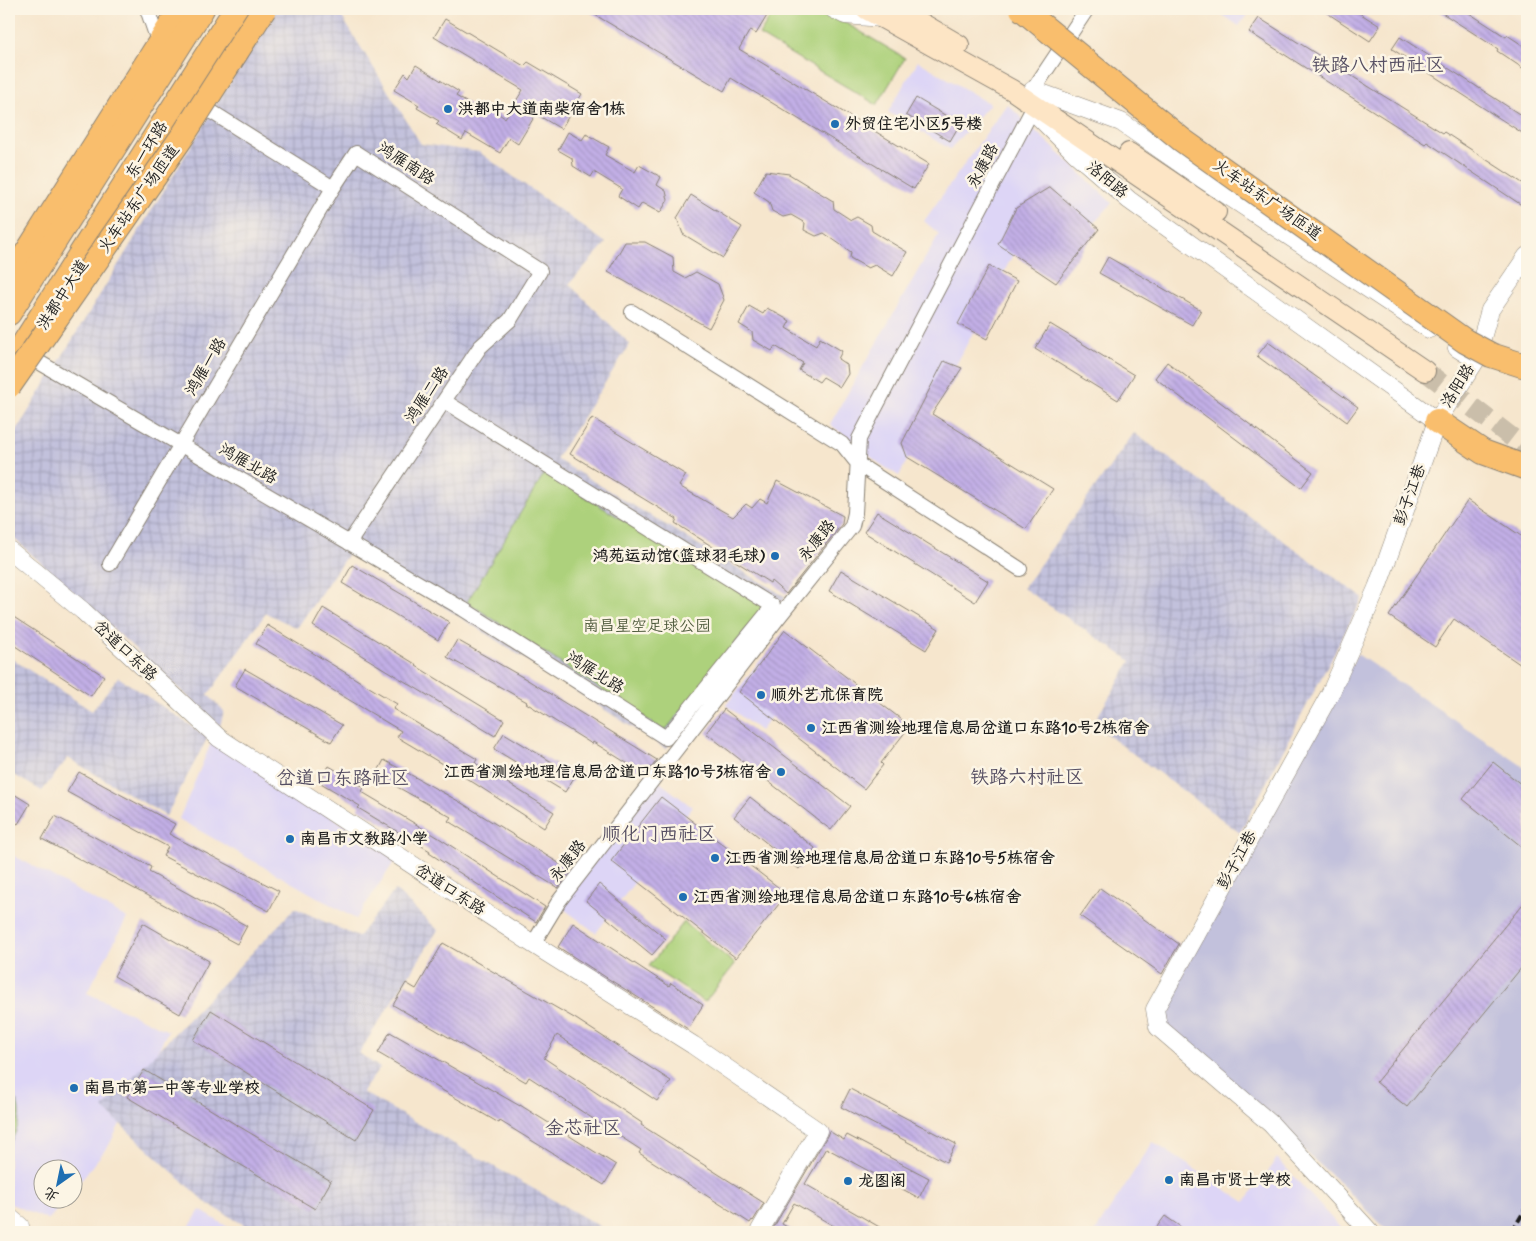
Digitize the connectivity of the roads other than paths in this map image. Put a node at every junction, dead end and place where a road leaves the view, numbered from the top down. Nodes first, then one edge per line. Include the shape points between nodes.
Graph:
1 (147, 9) edge
2 (180, 9) edge
3 (197, 9) edge
4 (202, 9) edge
5 (236, 9) edge
6 (246, 9) edge
7 (264, 9) edge
8 (833, 9) edge
9 (1022, 9) edge
10 (1086, 9) edge
11 (882, 12) edge
12 (166, 48) junction
13 (1012, 90) junction
14 (1033, 90) junction
15 (189, 98) junction
16 (1032, 110) junction
17 (334, 188) junction
18 (1527, 257) edge
19 (540, 271) joint
20 (9, 279) edge
21 (632, 312) dead end
22 (9, 314) edge
23 (17, 360) edge
24 (1476, 360) junction
25 (1527, 365) edge
26 (9, 379) edge
27 (9, 386) edge
28 (444, 401) junction
29 (1437, 421) junction
30 (180, 445) junction
31 (858, 464) junction
32 (1527, 466) edge
33 (349, 543) junction
34 (9, 550) edge
35 (110, 564) dead end
36 (1020, 569) dead end
37 (533, 944) junction
38 (9, 1217) edge
39 (16, 1232) edge
40 (762, 1232) edge
41 (1370, 1232) edge

1 - 12 street
2 - 12 main road
3 - 12 main road
4 - 12 highway, 东一环路
5 - 23 highway, 东一环路
6 - 15 main road, 洪都中大道
7 - 27 highway, 火车站东广场匝道, bridge via 182,137
8 - 11 street via 845,15
9 - 25 highway, 火车站东广场匝道, bridge via 1182,140 1449,329 1491,355
10 - 14 street
11 - 13 main road, 洛阳路
11 - 14 main road, 洛阳路 via 991,63
12 - 20 main road
12 - 22 highway, 东一环路
13 - 14 main road, 洛阳路 via 1429,366 1148,166
13 - 16 street, 洛阳路
14 - 24 street, 洛阳路 via 1121,122
15 - 17 street
15 - 23 main road, 洪都中大道
16 - 29 street, 洛阳路 via 1075,154 1129,200
16 - 31 street, 永康路 via 859,438
17 - 19 street, 鸿雁南路 via 356,153
17 - 30 street, 鸿雁一路
18 - 24 street via 1490,310
19 - 28 street, 鸿雁二路 via 510,320 480,346
21 - 31 street via 842,444
23 - 26 main road, 洪都中大道
23 - 30 street, 鸿雁北路
24 - 29 street, 洛阳路
28 - 33 street, 鸿雁二路
28 - 33 street, 鸿雁北路 via 773,606 666,738 463,609
29 - 32 highway via 1483,452
29 - 41 street, 彭子江巷 via 1377,588 1331,692 1155,1010 1158,1027 1271,1124
30 - 33 street, 鸿雁北路
30 - 35 street, 鸿雁一路
31 - 36 street
31 - 37 street, 永康路 via 852,526 559,902
34 - 37 street, 岔道口东路 via 82,611 219,738
37 - 40 street, 岔道口东路 via 693,1046 818,1132 760,1230
38 - 39 street via 20,1226

